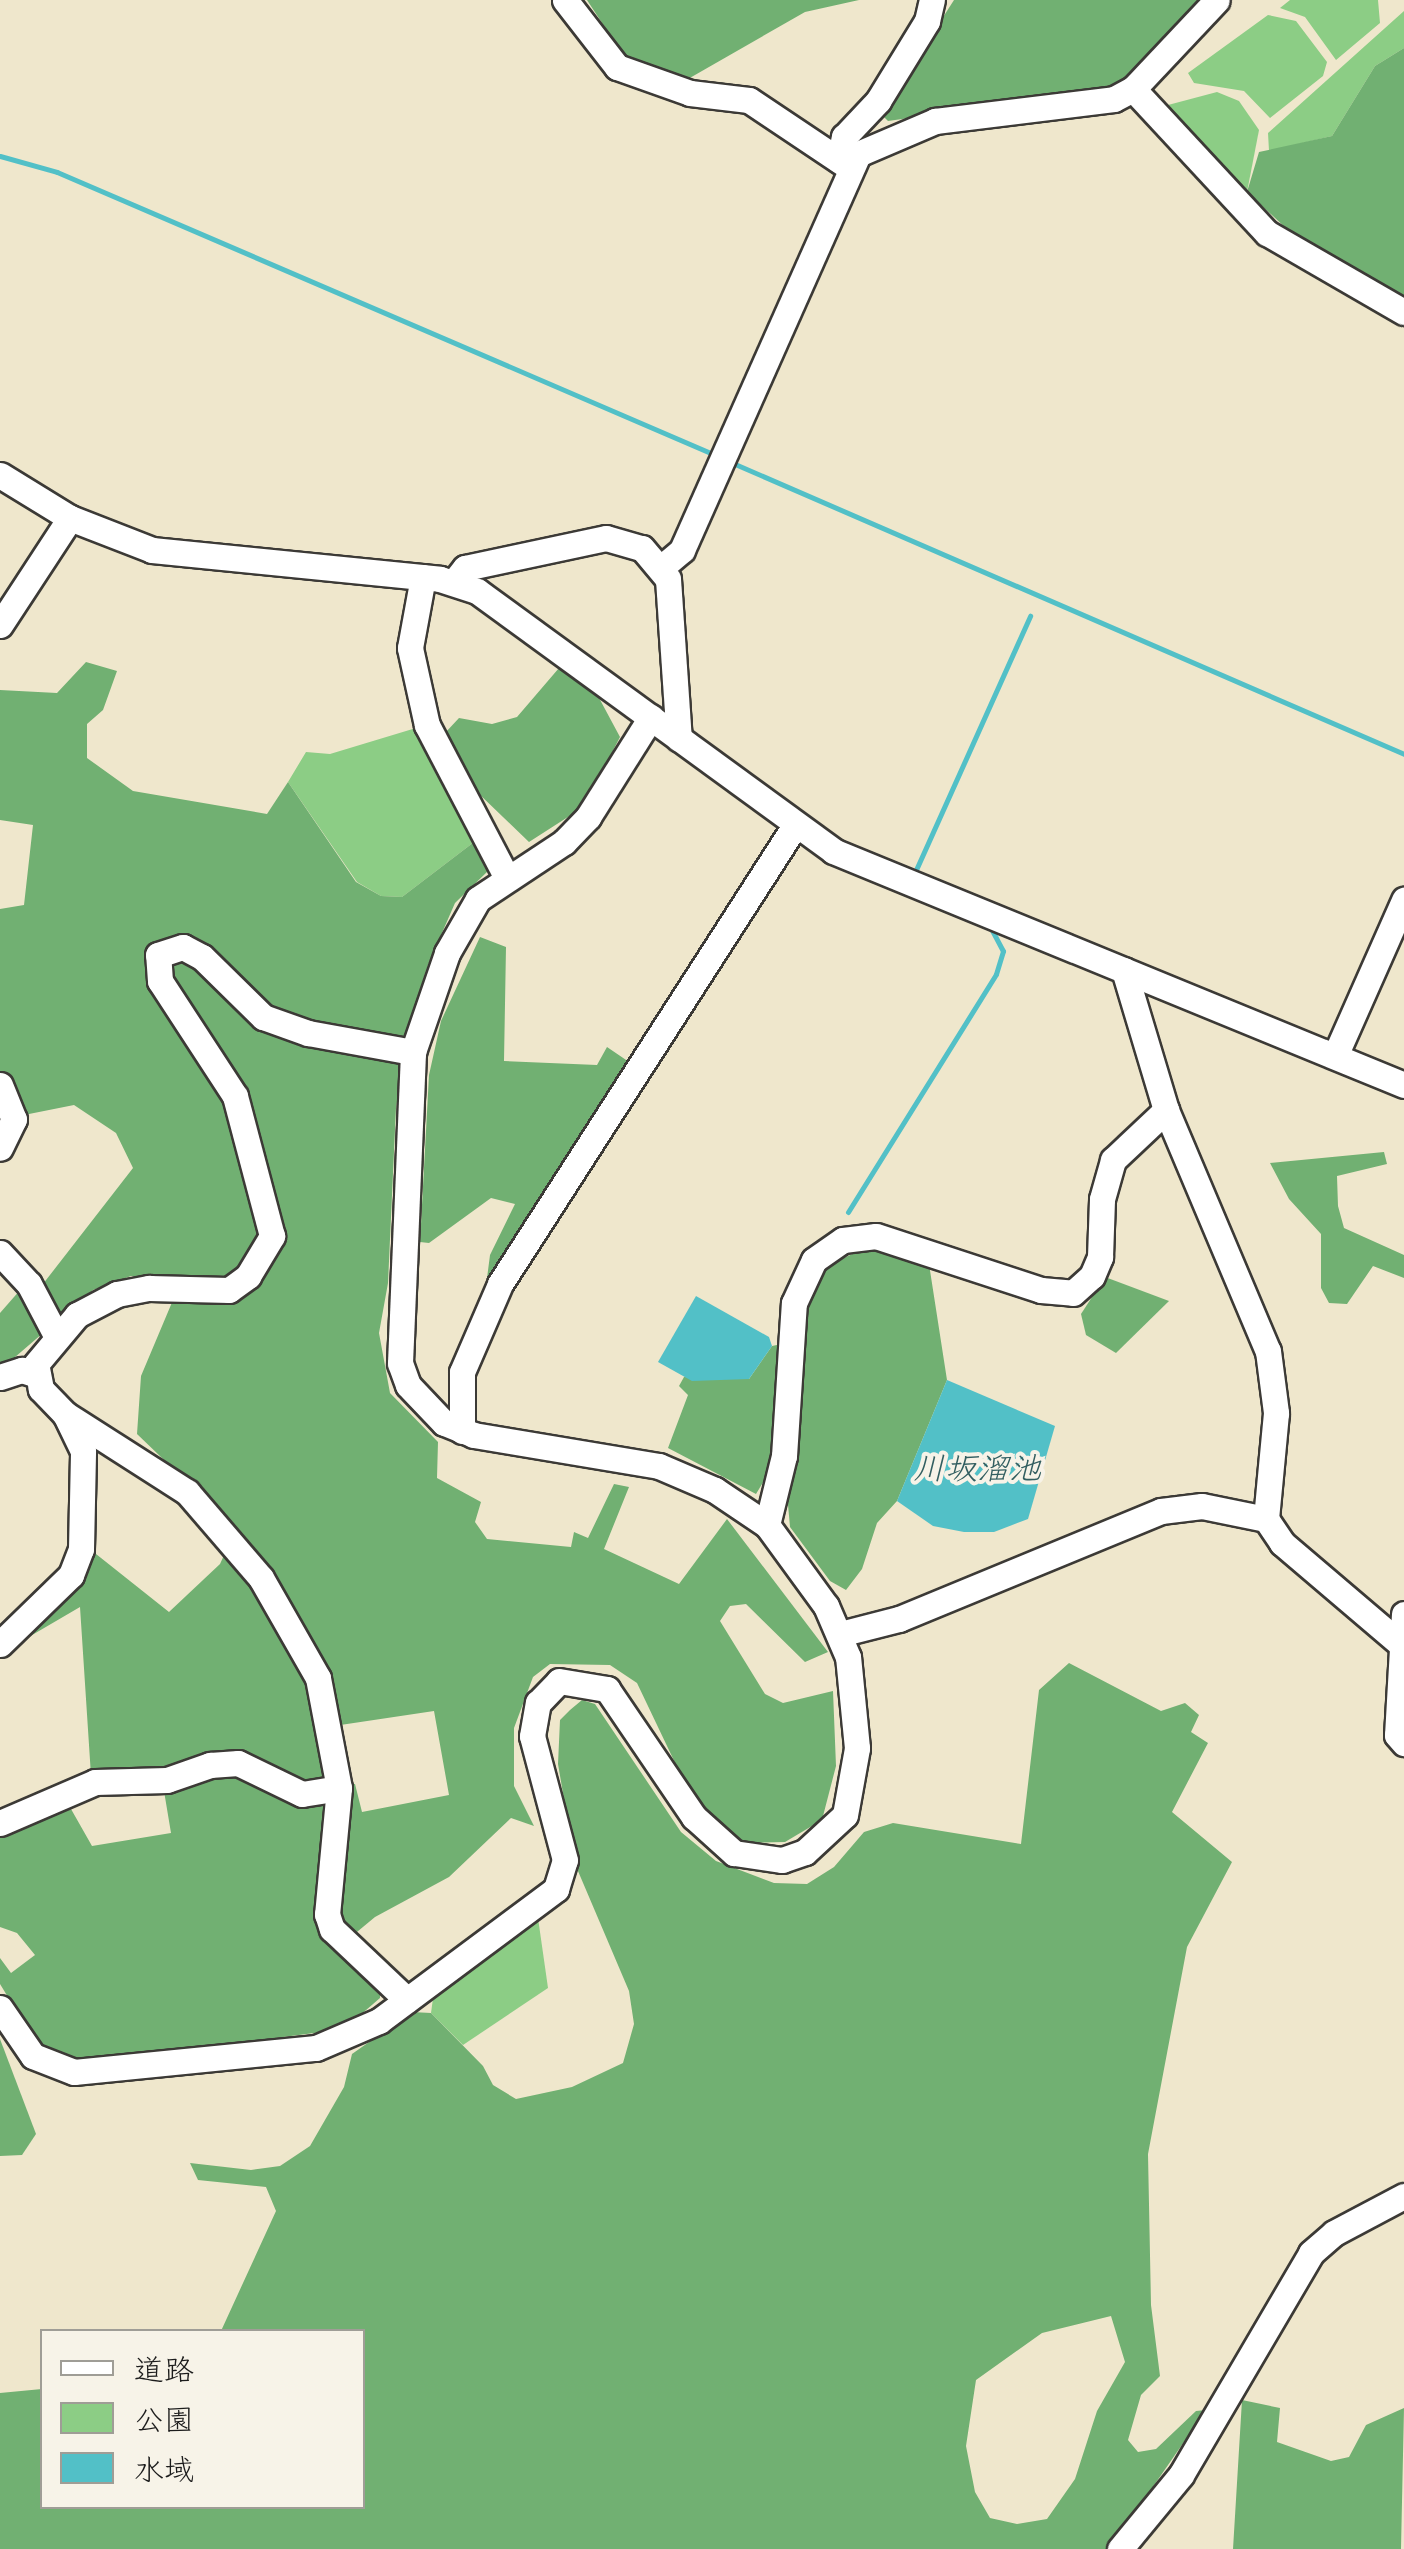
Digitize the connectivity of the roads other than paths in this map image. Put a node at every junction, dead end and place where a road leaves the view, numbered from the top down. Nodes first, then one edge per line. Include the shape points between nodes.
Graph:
1 (564, 0) edge
2 (932, 0) edge
3 (1217, 0) edge
4 (1134, 89) junction
5 (844, 164) junction
6 (1404, 312) edge
7 (0, 476) edge
8 (70, 518) junction
9 (662, 568) junction
10 (423, 577) junction
11 (454, 582) junction
12 (0, 624) edge
13 (651, 717) junction
14 (680, 739) junction
15 (794, 826) junction
16 (507, 878) junction
17 (1404, 900) edge
18 (1124, 970) junction
19 (413, 1052) junction
20 (1335, 1056) junction
21 (1404, 1085) edge
22 (0, 1086) edge
23 (1166, 1110) junction
24 (0, 1148) edge
25 (0, 1253) edge
26 (57, 1336) junction
27 (34, 1374) junction
28 (0, 1377) edge
29 (65, 1414) junction
30 (462, 1431) junction
31 (1266, 1518) junction
32 (767, 1526) junction
33 (1404, 1614) edge
34 (840, 1634) junction
35 (0, 1644) edge
36 (1402, 1645) edge
37 (1404, 1743) edge
38 (339, 1788) junction
39 (0, 1823) edge
40 (407, 2000) junction
41 (0, 2008) edge
42 (1404, 2196) edge
43 (1120, 2549) edge

1 - 5 street via 610,59 632,75 704,96 749,100
2 - 5 street via 927,21 878,101 844,137
3 - 4 street
4 - 5 street via 1114,99 935,121
4 - 6 street via 1268,234
5 - 9 street via 723,460 682,550
7 - 8 street
8 - 10 street via 192,558
8 - 12 street
9 - 11 street via 642,548 606,538 465,568
9 - 14 street via 672,612
10 - 11 street
10 - 16 street via 410,648 427,725
11 - 13 street via 522,618
13 - 14 street
13 - 16 street via 588,818
14 - 15 street
15 - 18 street via 865,865
15 - 30 street via 500,1284 462,1372
16 - 19 street via 478,899 462,924
17 - 20 street
18 - 20 street
18 - 23 street
19 - 26 street via 308,1033 263,1017 202,957 167,947 158,955 160,981 235,1096 272,1236 248,1276 229,1290 117,1294 77,1315
19 - 30 street via 400,1363 426,1407
20 - 21 street
22 - 24 street via 14,1119
23 - 31 street via 1268,1351 1276,1413
23 - 32 street via 1113,1160 1102,1199 1100,1258 1083,1289 1042,1290 876,1236 843,1240 814,1260 794,1304 784,1456
25 - 26 street via 28,1284
26 - 27 street
27 - 28 street via 22,1370
27 - 29 street
29 - 35 street via 83,1451 82,1549 71,1575
29 - 38 street via 187,1492 261,1578 318,1678
30 - 32 street via 659,1466 715,1490
31 - 34 street via 1202,1506 1161,1511 899,1619
31 - 36 street via 1282,1544
32 - 34 street
33 - 36 street
34 - 40 street via 856,1703 851,1798 823,1842 782,1860 734,1853 712,1838 606,1688 575,1680 546,1688 532,1736 565,1860 556,1889
36 - 37 street via 1397,1735
38 - 39 street via 302,1794 238,1763 210,1765 167,1780 95,1782
38 - 40 street via 327,1914 332,1930
40 - 41 street via 345,2040 316,2048 74,2072 33,2056
42 - 43 street via 1334,2232 1311,2253 1181,2476

